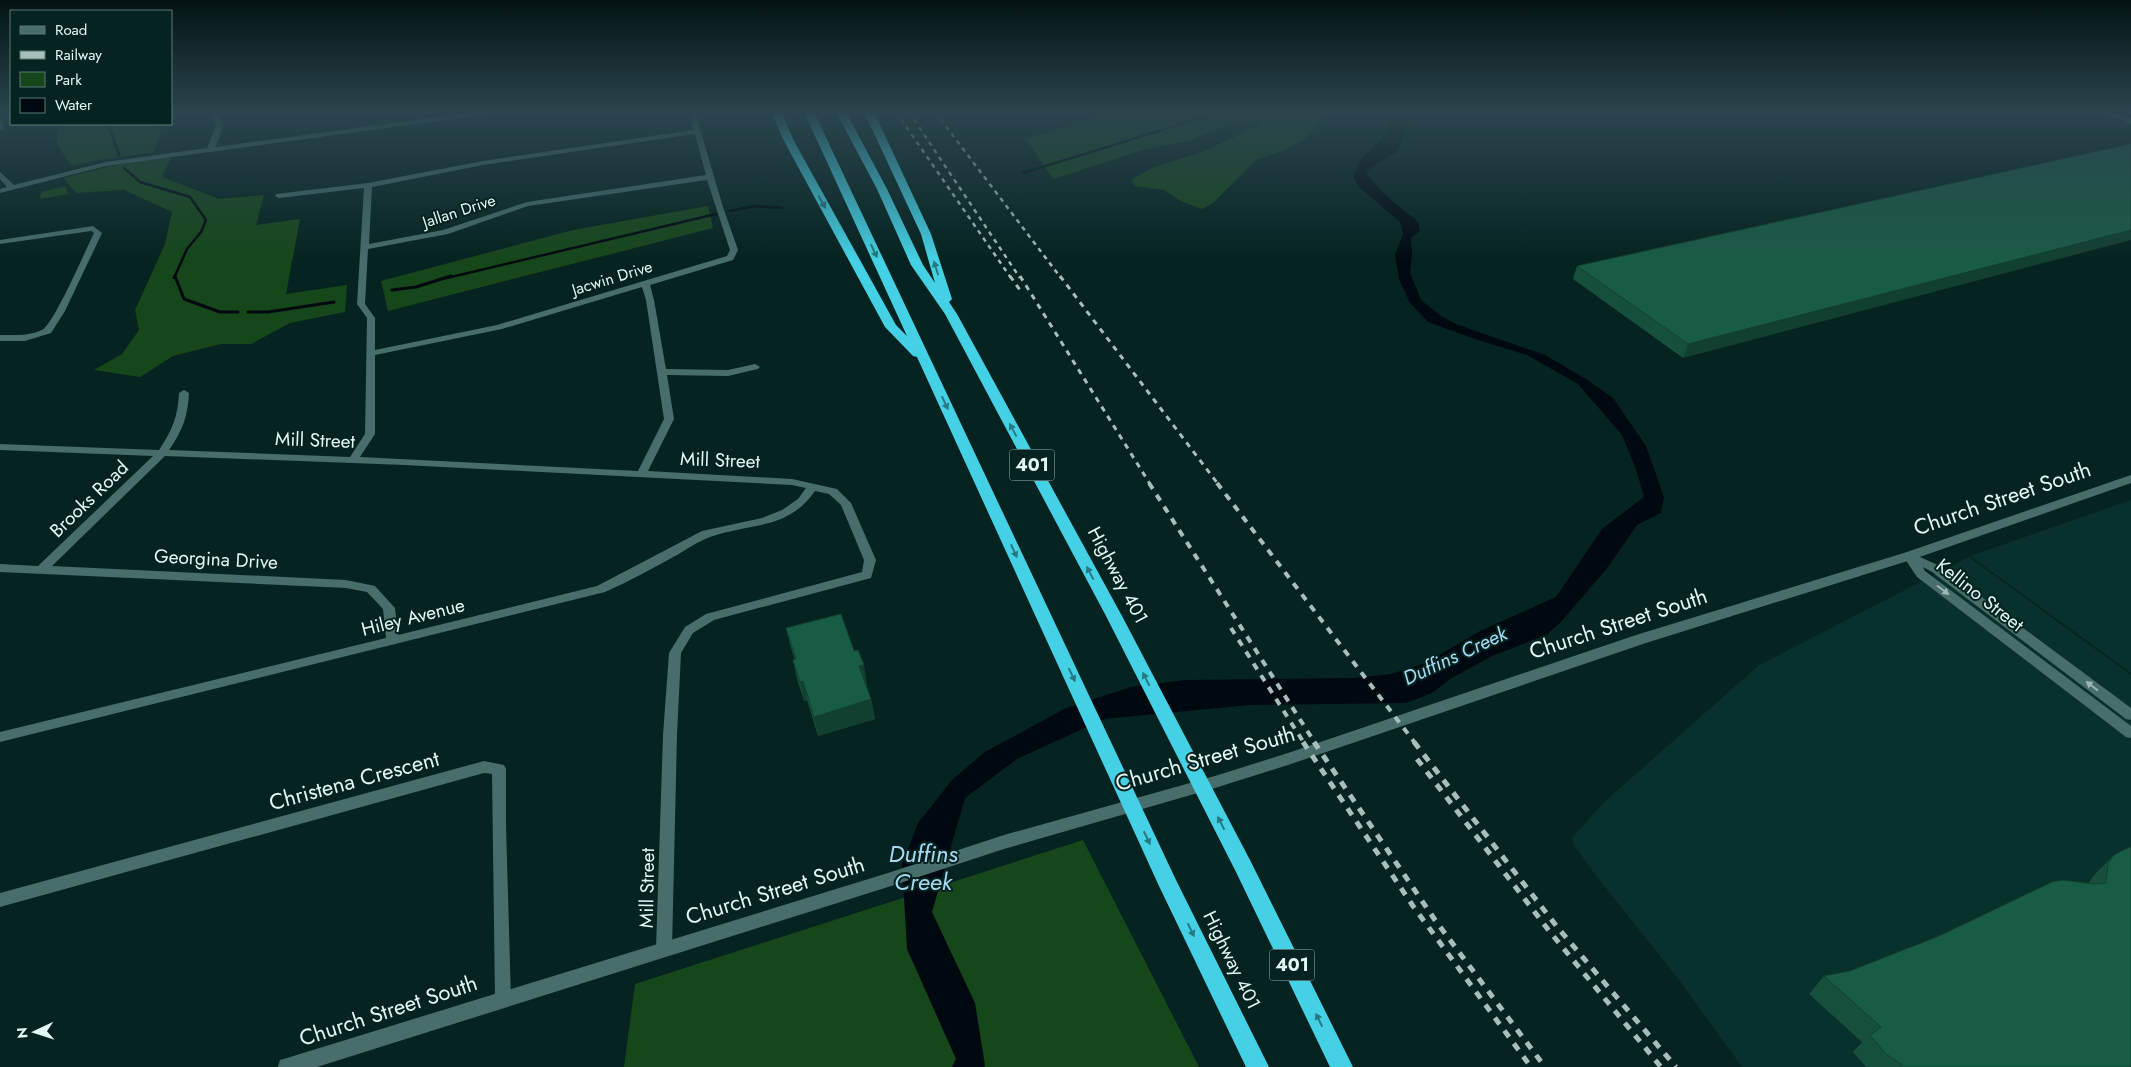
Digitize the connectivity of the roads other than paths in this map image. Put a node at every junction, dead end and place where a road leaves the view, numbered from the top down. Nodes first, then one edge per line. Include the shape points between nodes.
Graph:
1 (121, 162) edge
2 (491, 162) edge
3 (707, 162) edge
4 (800, 162) edge
5 (832, 162) edge
6 (868, 162) edge
7 (892, 162) edge
8 (0, 174) edge
9 (711, 177) junction
10 (368, 185) junction
11 (12, 188) junction
12 (0, 191) edge
13 (279, 196) dead end
14 (0, 242) edge
15 (363, 248) junction
16 (645, 283) junction
17 (951, 314) junction
18 (0, 338) edge
19 (372, 353) junction
20 (924, 359) junction
21 (754, 367) dead end
22 (662, 372) junction
23 (184, 393) dead end
24 (0, 448) edge
25 (161, 454) junction
26 (353, 460) junction
27 (642, 475) junction
28 (2131, 479) edge
29 (813, 486) junction
30 (1909, 556) junction
31 (0, 568) edge
32 (41, 570) junction
33 (393, 641) junction
34 (2131, 715) edge
35 (2131, 733) edge
36 (0, 737) edge
37 (0, 900) edge
38 (664, 949) junction
39 (503, 998) junction
40 (287, 1067) edge
41 (1258, 1067) edge
42 (1342, 1067) edge

1 - 11 street
2 - 10 street
3 - 9 street, Jacwin Drive
4 -> 20 highway via 891,327
5 -> 20 highway, Highway 401 / 401
6 - 17 highway, Highway 401 / 401 via 917,265
17 -> 7 highway via 926,234
8 - 11 street
9 - 15 street, Jallan Drive via 526,204 445,232
9 - 16 street, Jacwin Drive via 734,250 730,258
10 - 13 street
10 - 15 street
11 - 12 street
14 - 18 street via 93,228 98,233 48,331 25,338
15 - 19 street via 361,304 370,318
16 - 19 street, Jacwin Drive via 499,328
16 - 22 street
42 -> 17 highway, Highway 401 / 401 via 1114,616
19 - 26 street via 370,434
20 -> 41 highway, Highway 401 / 401 via 1169,886
21 - 22 street via 728,373
22 - 27 street via 669,420
23 - 25 street, Brooks Road via 180,425 174,439
24 - 25 street, Mill Street
25 - 26 street, Mill Street
25 - 32 street, Brooks Road
26 - 27 street, Mill Street
27 - 29 street, Mill Street via 792,482
28 - 30 main road, Church Street South
29 - 33 street, Hiley Avenue via 802,502 786,513 706,534 601,589
29 - 38 street, Mill Street via 833,491 846,503 870,560 867,575 710,617 689,630 675,653
34 -> 30 street, Kellino Street via 1936,569
30 -> 35 street, Kellino Street via 1921,574
30 - 38 main road, Church Street South via 1641,639 1353,739 1004,842
31 - 32 street, Georgina Drive
32 - 33 street, Georgina Drive via 346,584 371,589 389,608
33 - 36 street, Hiley Avenue
37 - 39 street, Christena Crescent via 484,767 499,769 497,813
38 - 39 main road, Church Street South
39 - 40 main road, Church Street South

